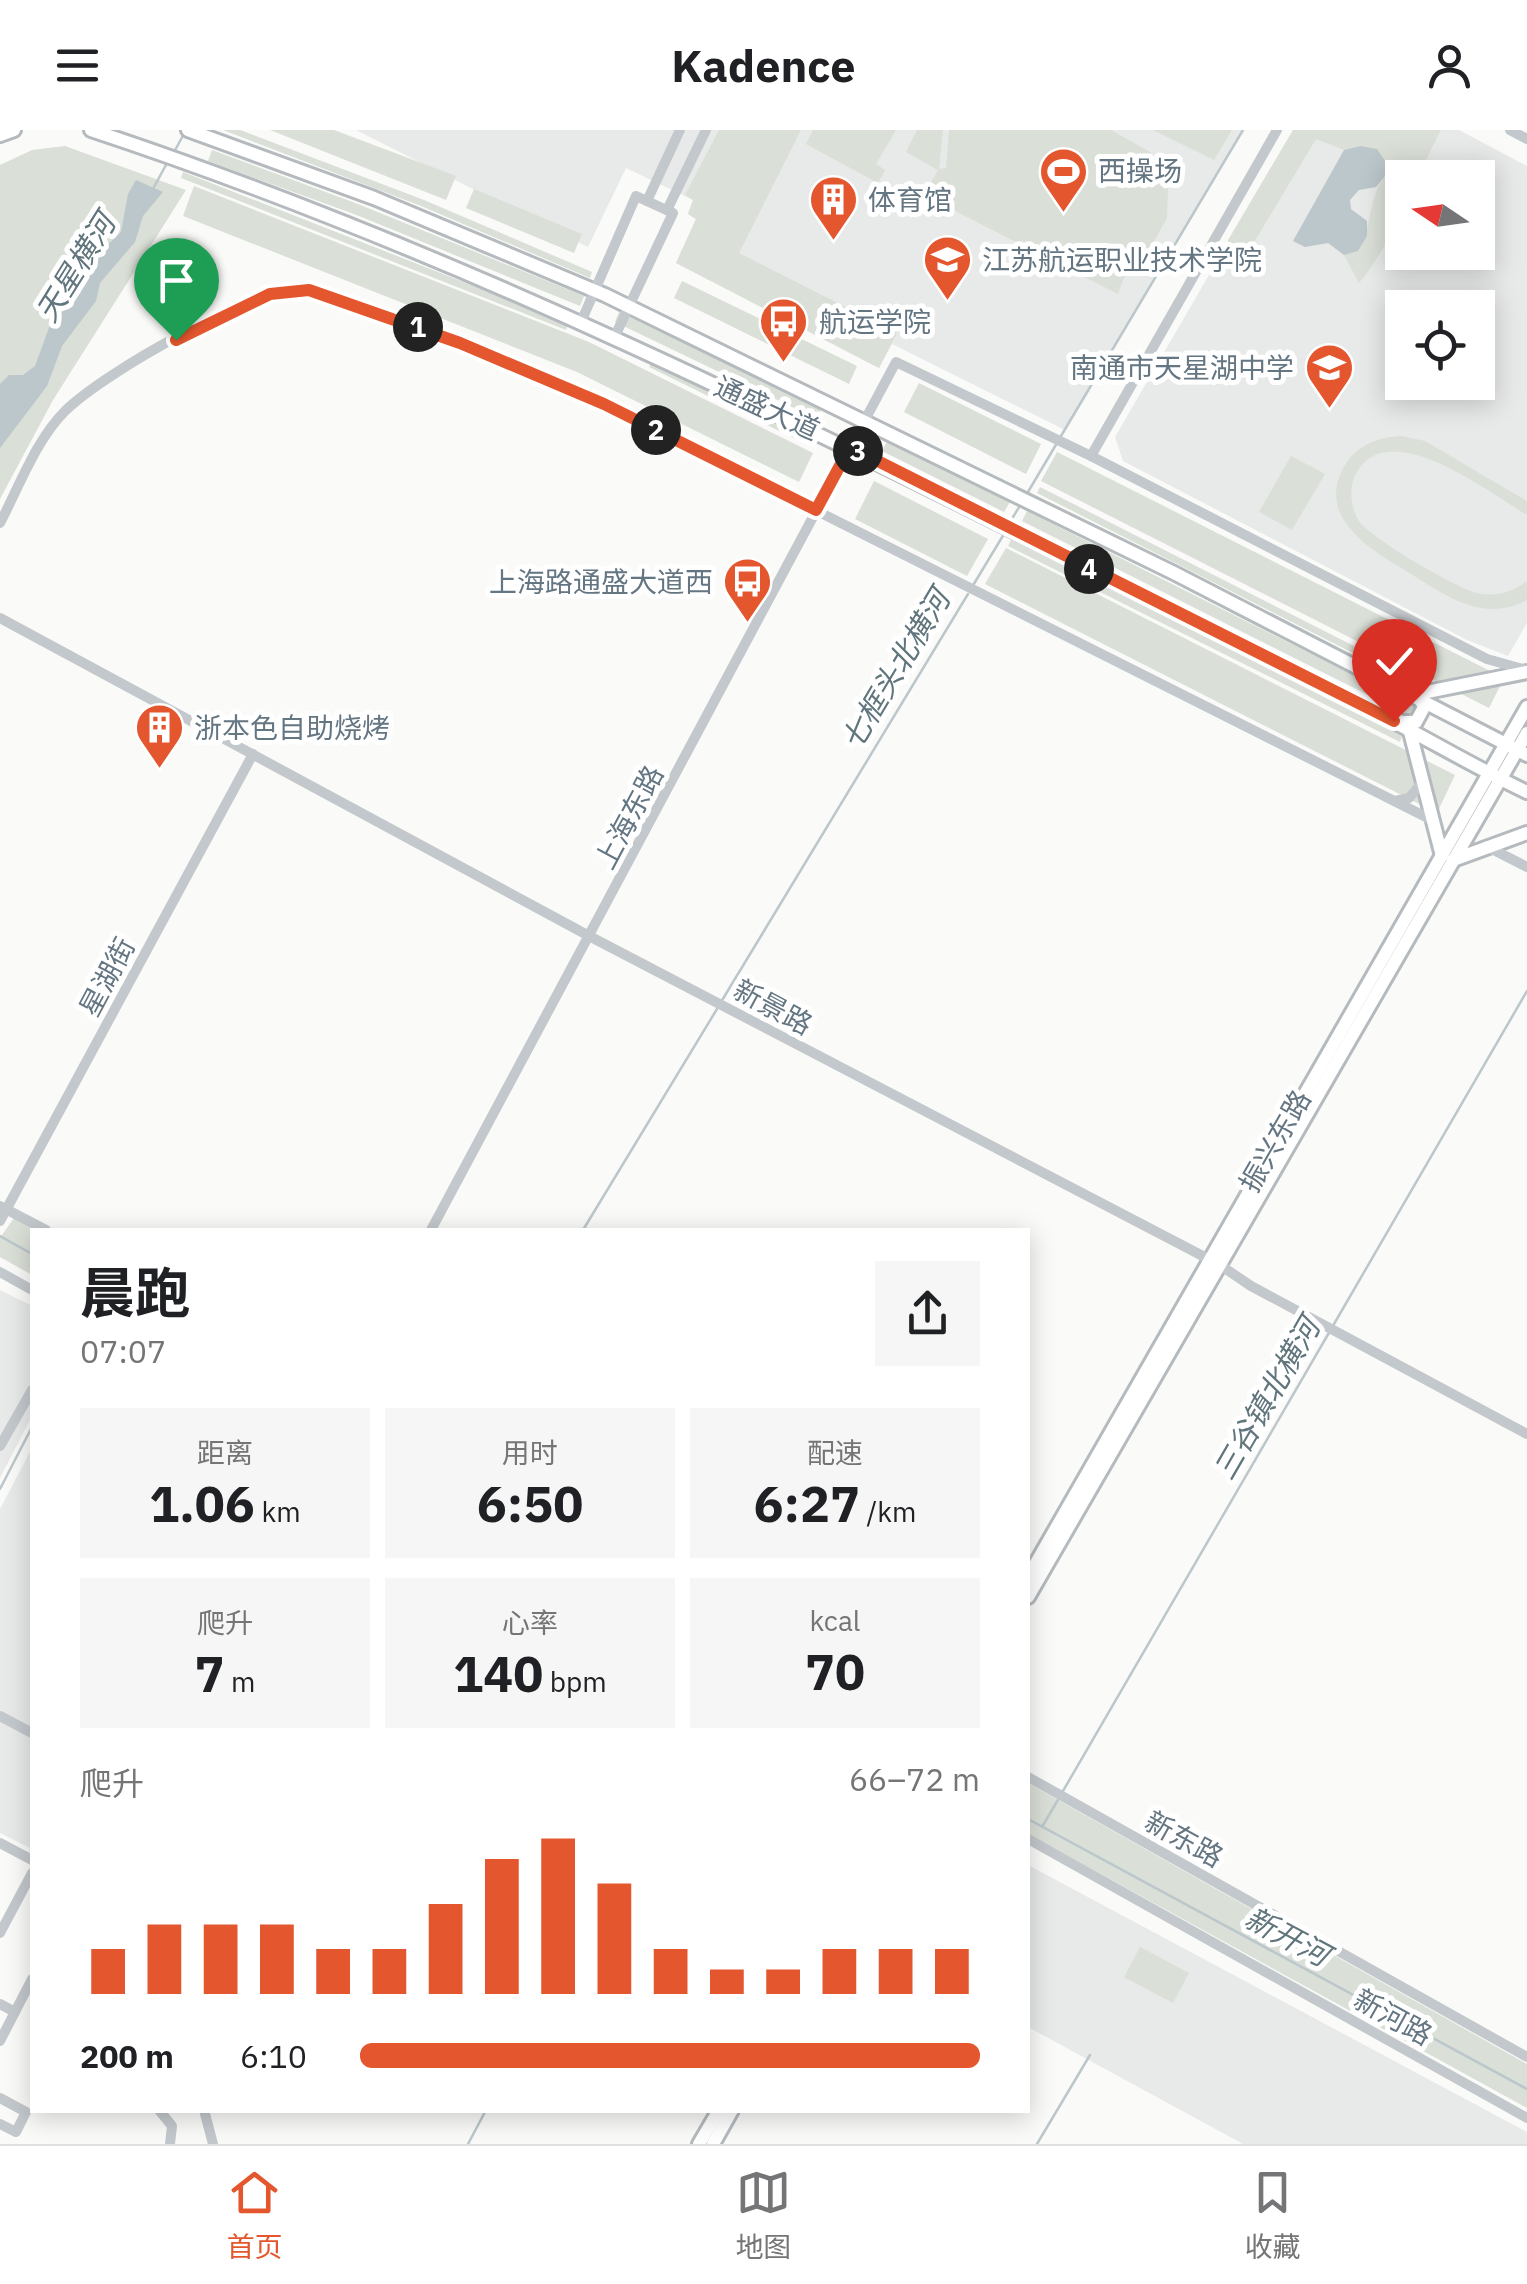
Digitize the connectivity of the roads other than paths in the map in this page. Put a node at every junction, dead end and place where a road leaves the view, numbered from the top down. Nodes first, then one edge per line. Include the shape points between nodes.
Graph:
1 (14, 130) edge
2 (91, 130) edge
3 (188, 130) edge
4 (680, 130) edge
5 (706, 130) edge
6 (1277, 130) edge
7 (1510, 130) edge
8 (0, 135) edge
9 (1527, 139) edge
10 (647, 200) junction
11 (667, 210) junction
12 (595, 291) junction
13 (629, 307) junction
14 (581, 322) junction
15 (615, 336) junction
16 (861, 422) junction
17 (850, 447) junction
18 (1090, 455) junction
19 (816, 510) junction
20 (0, 523) edge
21 (0, 618) edge
22 (1487, 660) junction
23 (1527, 671) edge
24 (1474, 686) junction
25 (1416, 697) junction
26 (1527, 707) edge
27 (1394, 721) junction
28 (1409, 728) junction
29 (1527, 732) edge
30 (1517, 750) edge
31 (252, 754) junction
32 (1494, 777) junction
33 (1421, 784) junction
34 (1527, 792) edge
35 (1395, 801) junction
36 (1430, 819) junction
37 (1527, 833) edge
38 (1486, 846) junction
39 (1447, 858) junction
40 (1527, 867) edge
41 (591, 937) junction
42 (3, 1208) edge
43 (0, 1221) edge
44 (42, 1228) edge
45 (433, 1228) edge
46 (1214, 1262) junction
47 (0, 1272) edge
48 (30, 1289) edge
49 (30, 1394) edge
50 (1527, 1434) edge
51 (0, 1446) edge
52 (1030, 1574) edge
53 (1030, 1592) edge
54 (0, 1716) edge
55 (30, 1732) edge
56 (1030, 1778) edge
57 (1030, 1840) edge
58 (0, 1844) edge
59 (30, 1859) edge
60 (30, 1877) edge
61 (0, 1933) edge
62 (30, 1982) edge
63 (0, 2004) edge
64 (15, 2012) junction
65 (4, 2024) edge
66 (0, 2041) edge
67 (1527, 2057) edge
68 (0, 2098) edge
69 (30, 2103) edge
70 (26, 2112) junction
71 (161, 2113) edge
72 (205, 2113) edge
73 (717, 2113) edge
74 (730, 2113) edge
75 (1527, 2118) edge
76 (0, 2124) edge
77 (16, 2132) junction
78 (9, 2144) edge
79 (170, 2144) edge
80 (213, 2144) edge
81 (700, 2144) edge
82 (713, 2144) edge

1 - 8 main road
2 - 14 main road, 通盛大道 via 187,162
3 - 12 main road, 通盛大道 via 374,198
4 - 10 street
5 - 11 street
6 - 18 street
7 - 9 street
10 - 11 street
10 - 12 street via 636,196
11 - 13 street via 674,213
12 - 13 main road, 通盛大道
12 - 14 street
13 - 15 street
13 - 16 main road, 通盛大道
14 - 15 main road, 通盛大道
15 - 17 main road, 通盛大道
16 - 17 street, 上海东路
16 - 18 street, 上海东路 via 896,362
16 - 25 main road, 通盛大道
17 - 19 street, 上海东路
17 - 27 main road, 通盛大道
18 - 22 street
19 - 20 street via 604,404 370,308 309,290 270,294 101,381 64,412
19 - 35 street
19 - 41 street, 上海东路
21 - 31 street, 新景路
22 - 23 street
22 - 24 street
23 - 24 main road
24 - 25 main road
25 - 27 main road via 1424,707 1416,722
25 - 30 main road, 通盛大道
26 - 30 main road, 振兴东路
27 - 28 main road, 通盛大道
28 - 32 main road, 通盛大道
28 - 33 main road
29 - 30 main road, 振兴东路
30 - 32 main road, 振兴东路
31 - 41 street, 新景路
31 - 42 street, 星湖街
32 - 34 main road, 通盛大道
32 - 39 main road, 振兴东路
33 - 35 street via 1409,798
33 - 36 main road
35 - 36 street
36 - 39 main road
37 - 38 main road
38 - 39 main road
38 - 40 street
39 - 46 main road, 振兴东路
41 - 45 street, 上海东路
41 - 46 street, 新景路
42 - 43 street, 星湖街
42 - 44 street
46 - 50 street, 新景路
46 - 52 main road, 振兴东路
46 - 53 main road, 振兴东路
47 - 48 street
49 - 51 street
54 - 55 street
56 - 67 street, 新东路
57 - 75 street, 新河路
58 - 59 street
60 - 61 street
62 - 64 street
63 - 64 street
64 - 65 street
65 - 66 street
68 - 70 street
69 - 70 street
70 - 77 street
71 - 79 street via 172,2126
72 - 80 street
73 - 81 main road
74 - 82 main road
76 - 77 street
77 - 78 street

